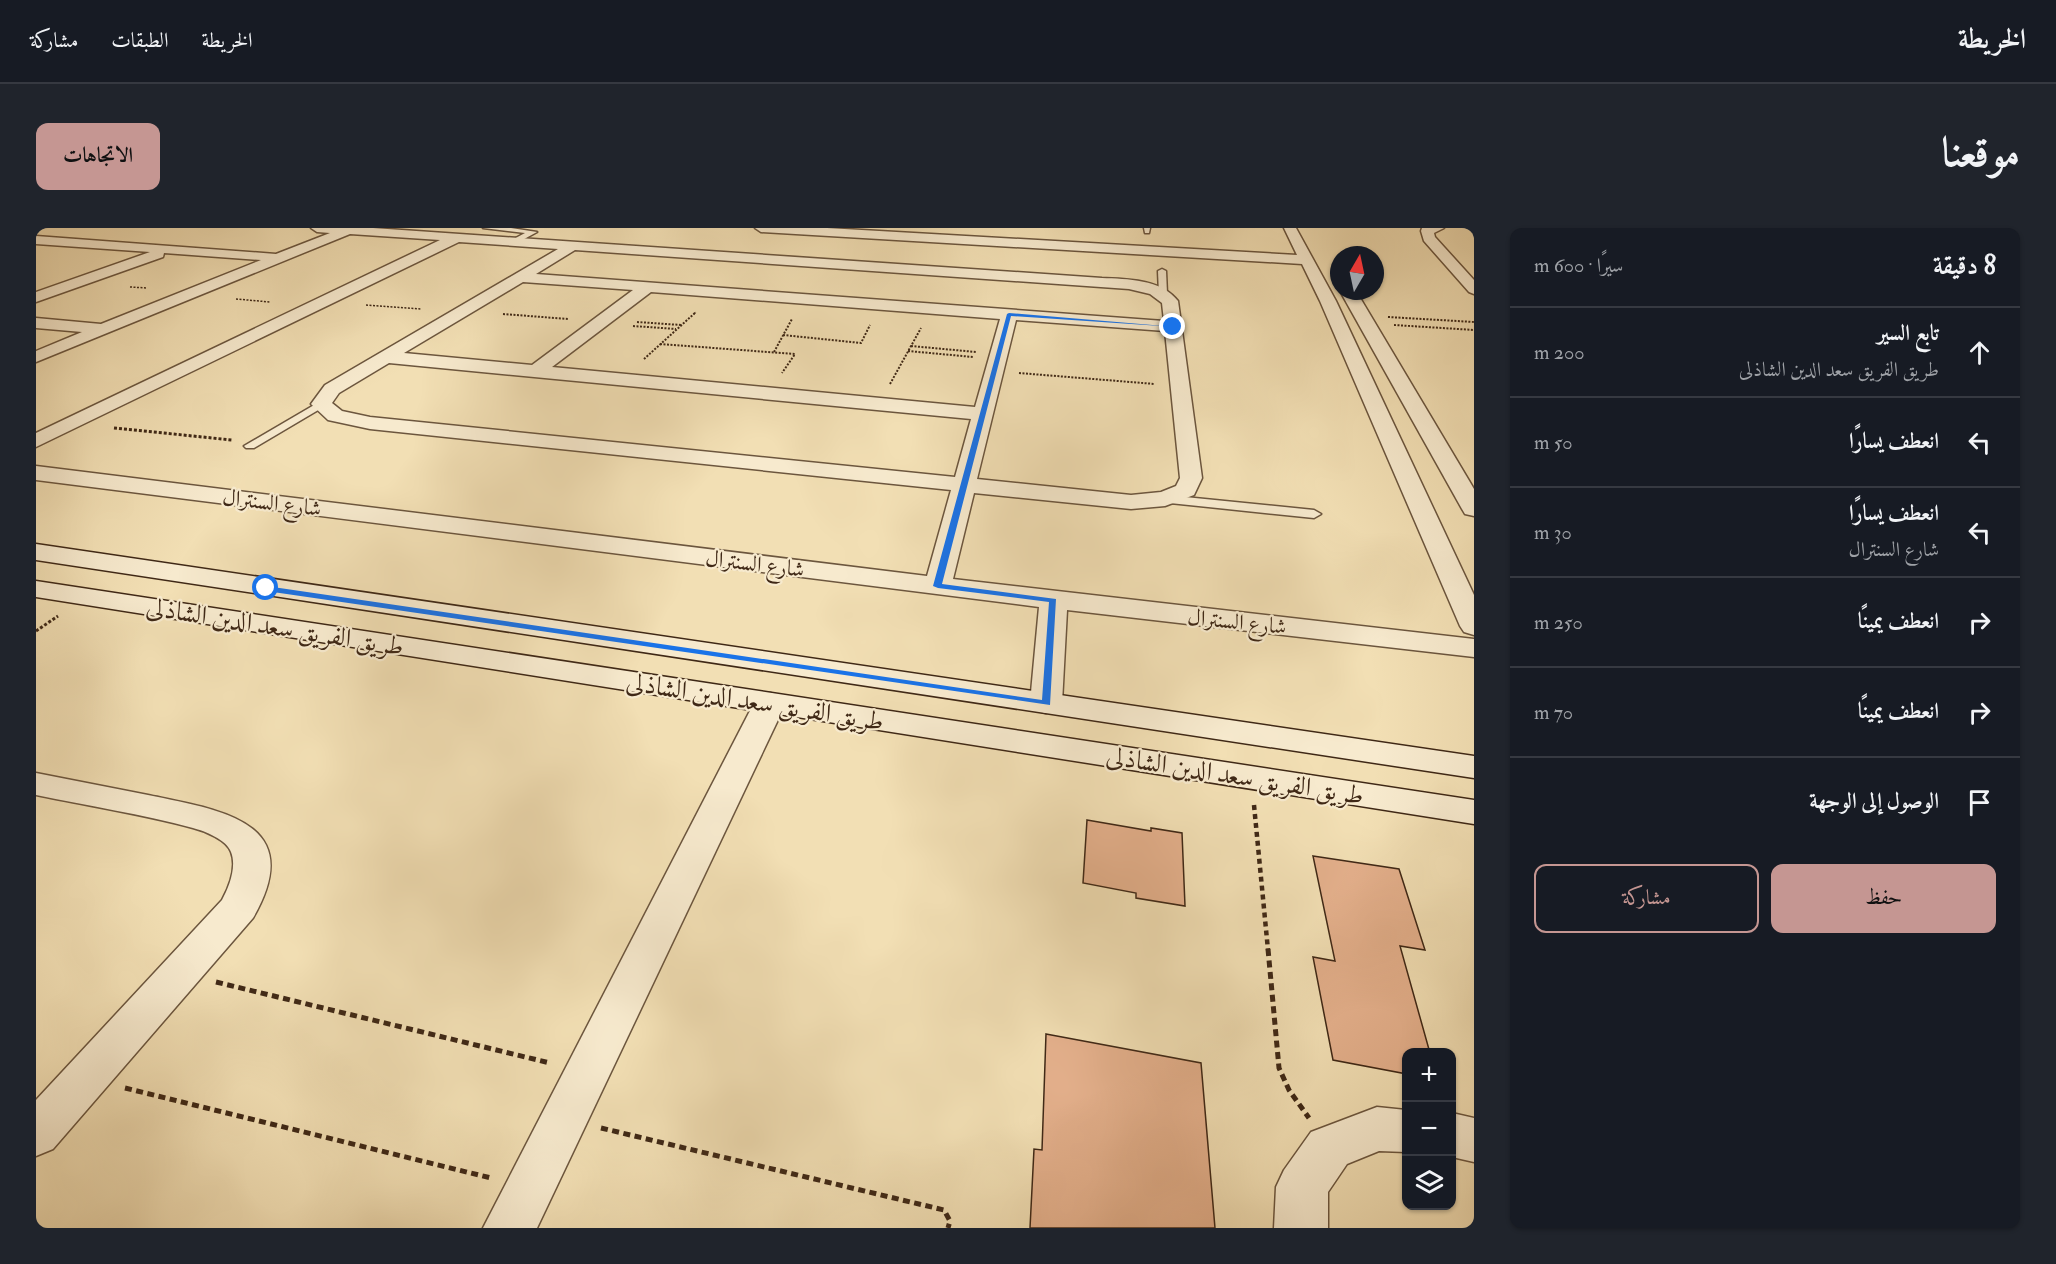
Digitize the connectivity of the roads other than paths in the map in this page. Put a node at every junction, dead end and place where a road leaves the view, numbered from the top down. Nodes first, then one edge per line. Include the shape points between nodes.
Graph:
1 (317, 228) edge
2 (486, 228) edge
3 (761, 228) edge
4 (1290, 228) edge
5 (1438, 228) edge
6 (348, 230) junction
7 (399, 231) edge
8 (457, 238) junction
9 (36, 240) edge
10 (723, 241) dead end
11 (515, 242) junction
12 (572, 246) junction
13 (1436, 246) junction
14 (1455, 247) dead end
15 (171, 250) junction
16 (707, 255) junction
17 (279, 258) junction
18 (1306, 260) junction
19 (1162, 271) dead end
20 (1459, 271) junction
21 (1474, 272) edge
22 (520, 277) junction
23 (647, 287) junction
24 (1474, 289) edge
25 (1164, 294) junction
26 (36, 297) edge
27 (1353, 300) edge
28 (1009, 314) junction
29 (36, 323) edge
30 (1173, 327) junction
31 (104, 329) junction
32 (36, 357) edge
33 (386, 357) junction
34 (536, 371) junction
35 (321, 404) junction
36 (983, 414) junction
37 (36, 441) edge
38 (253, 444) road end
39 (36, 473) edge
40 (964, 484) junction
41 (1165, 499) junction
42 (1474, 509) edge
43 (1314, 514) dead end
44 (36, 552) edge
45 (186, 575) junction
46 (938, 586) junction
47 (36, 589) edge
48 (284, 590) junction
49 (1053, 600) junction
50 (129, 604) junction
51 (237, 621) junction
52 (1474, 626) edge
53 (1474, 648) edge
54 (770, 703) junction
55 (1046, 703) junction
56 (1474, 767) edge
57 (36, 784) edge
58 (1474, 812) edge
59 (1402, 1131) edge
60 (36, 1134) edge
61 (1456, 1136) edge
62 (1474, 1140) edge
63 (510, 1228) edge
64 (1301, 1228) edge

1 - 6 street
2 - 11 lane via 533,232
3 - 18 street
4 - 18 street
5 - 13 street via 1427,231
6 - 7 street
6 - 17 street
7 - 8 street
8 - 11 street
8 - 37 street
9 - 15 street
10 - 16 street
11 - 12 street
12 - 16 street
12 - 22 street
13 - 14 street
13 - 20 street
15 - 17 street
15 - 26 street
16 - 25 street via 1126,284
17 - 31 street
18 - 52 street
19 - 25 lane
20 - 21 street
20 - 24 street
22 - 23 street
22 - 33 street
23 - 28 street
23 - 34 street
25 - 30 street via 1170,300
27 - 42 street
28 - 30 street
28 - 36 street
29 - 31 street
30 - 41 street via 1191,478 1186,490
31 - 32 street
33 - 34 street
33 - 35 street via 332,389
34 - 36 street
35 - 38 lane
35 - 40 street via 335,416 370,423
36 - 40 street
39 - 46 street, شارع السنترال
40 - 41 street via 1131,502
40 - 46 street
41 - 43 lane
44 - 45 street, طريق الفريق سعد الدين الشاذلى
45 - 48 street, طريق الفريق سعد الدين الشاذلى
45 - 50 street via 192,584 182,594 154,604
46 - 49 street, شارع السنترال
47 - 50 street, طريق الفريق سعد الدين الشاذلى
48 - 51 street via 266,588 231,597 216,611
48 - 55 street, طريق الفريق سعد الدين الشاذلى
49 - 53 street, شارع السنترال
49 - 55 street
50 - 51 street, طريق الفريق سعد الدين الشاذلى
51 - 54 street, طريق الفريق سعد الدين الشاذلى
54 - 58 street, طريق الفريق سعد الدين الشاذلى
54 - 63 street
55 - 56 street, طريق الفريق سعد الدين الشاذلى
57 - 60 street via 203,818 228,827 245,841 253,860 251,883 238,908
59 - 64 street via 1377,1129 1329,1148 1302,1187
61 - 62 street

